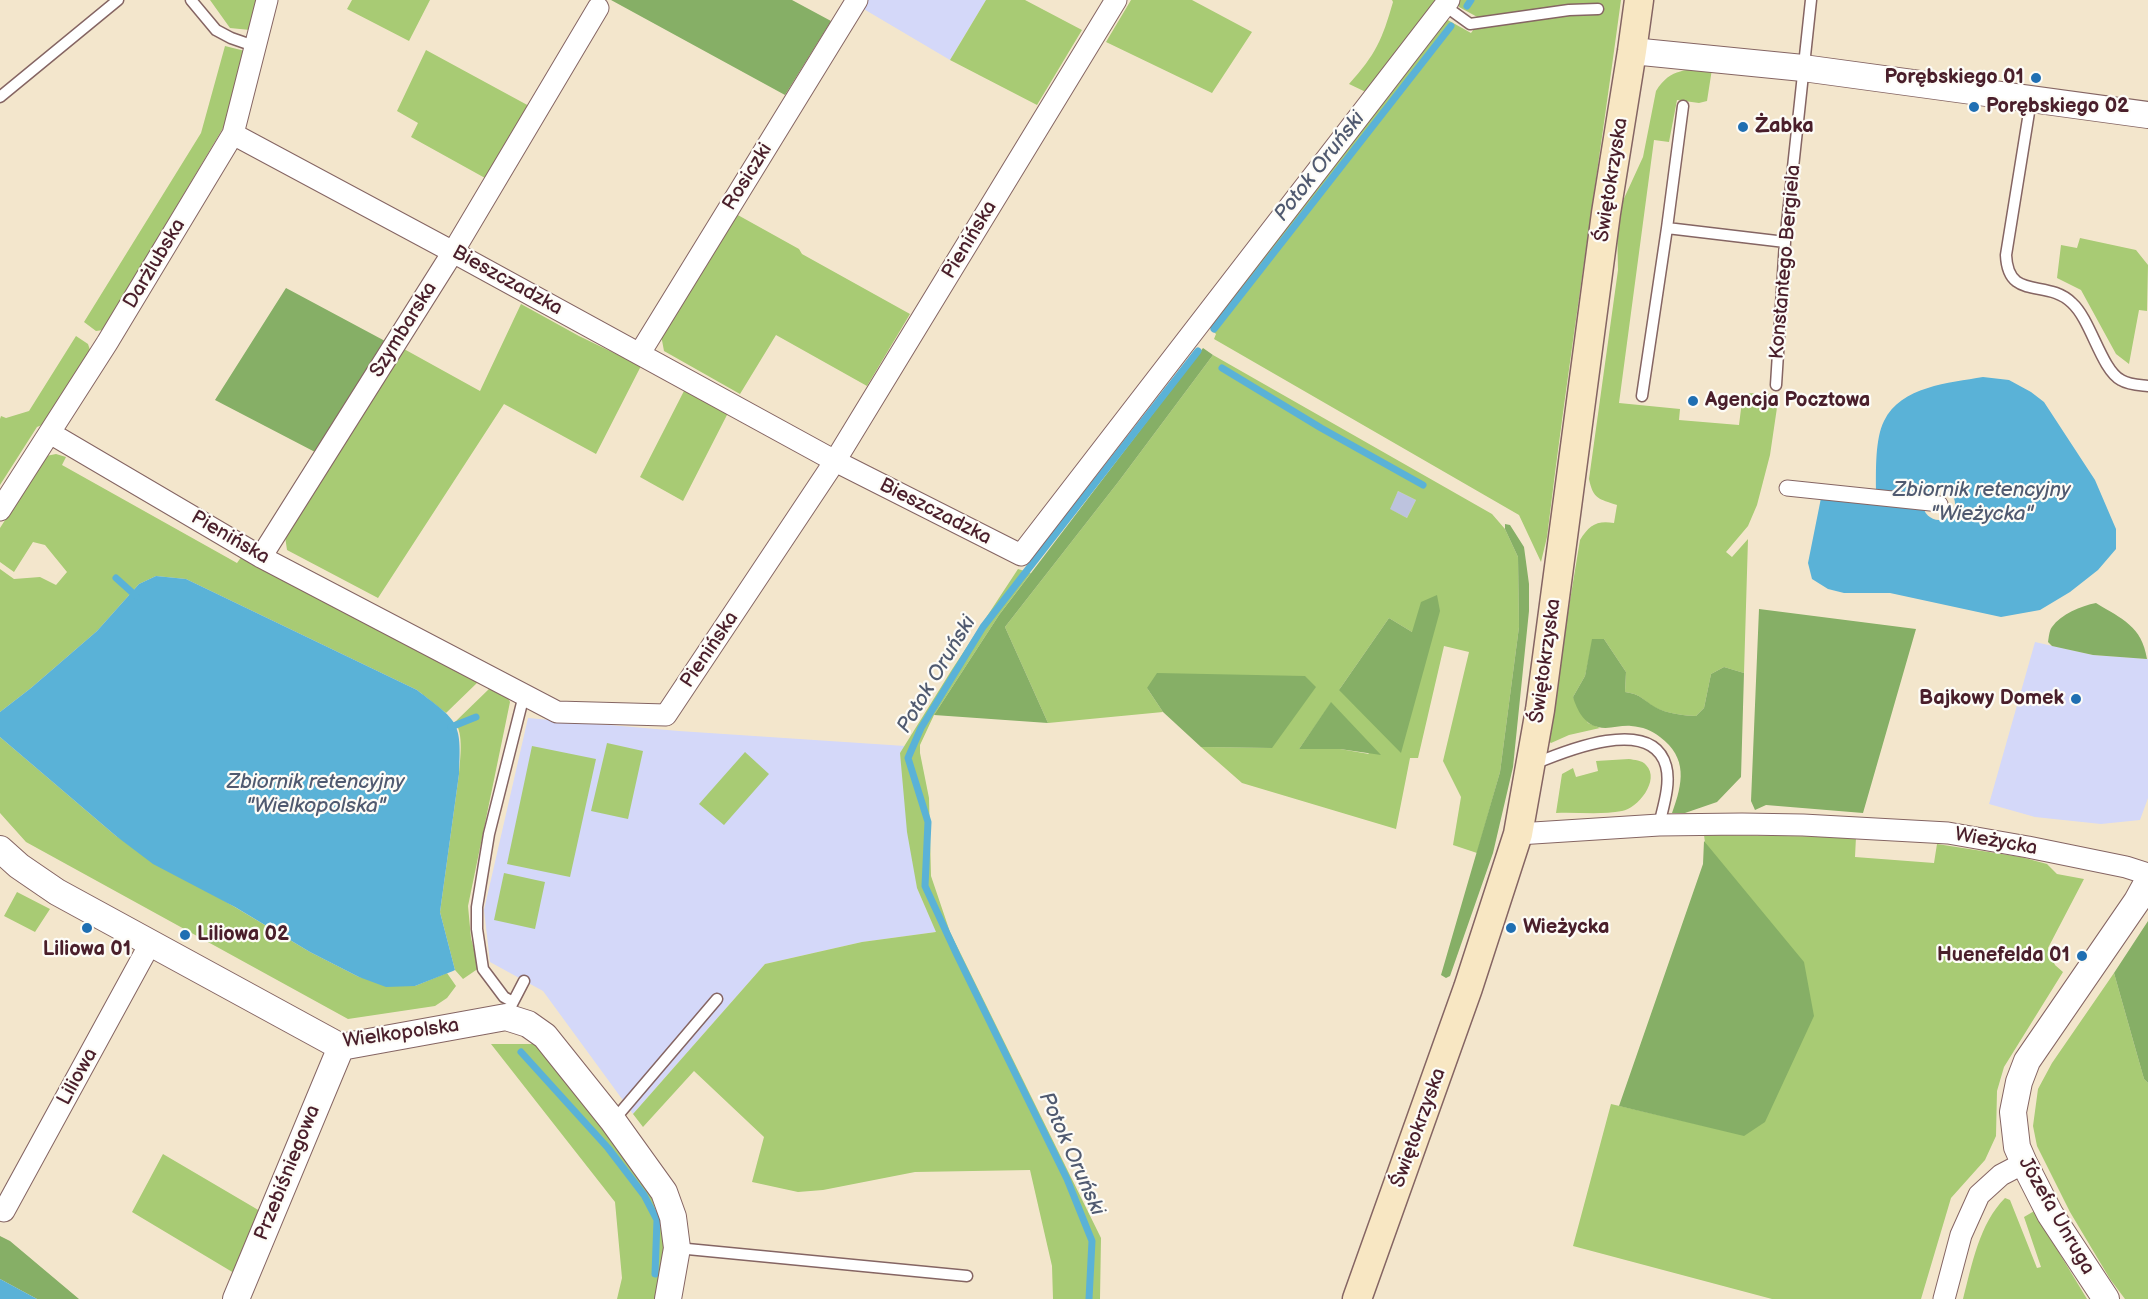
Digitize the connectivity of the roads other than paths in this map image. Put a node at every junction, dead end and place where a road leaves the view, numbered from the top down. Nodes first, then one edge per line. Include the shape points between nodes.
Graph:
1 (118, 0) edge
2 (191, 0) edge
3 (267, 0) edge
4 (857, 0) edge
5 (1116, 0) edge
6 (1639, 0) edge
7 (1811, 0) edge
8 (1447, 3) edge
9 (1570, 5) edge
10 (598, 8) dead end
11 (1598, 9) dead end
12 (254, 46) junction
13 (1632, 51) junction
14 (1803, 68) junction
15 (0, 97) edge
16 (2031, 100) junction
17 (1683, 106) dead end
18 (2148, 116) edge
19 (233, 134) junction
20 (1666, 228) junction
21 (1785, 242) junction
22 (453, 252) junction
23 (640, 353) junction
24 (1776, 386) dead end
25 (2148, 386) edge
26 (1642, 396) dead end
27 (50, 433) junction
28 (835, 461) junction
29 (1787, 488) dead end
30 (1940, 504) dead end
31 (0, 510) edge
32 (261, 557) junction
33 (524, 695) junction
34 (1531, 765) junction
35 (1659, 825) junction
36 (1518, 834) junction
37 (0, 849) edge
38 (2148, 874) edge
39 (2148, 881) edge
40 (151, 942) junction
41 (524, 981) dead end
42 (717, 999) dead end
43 (510, 1010) junction
44 (340, 1047) junction
45 (613, 1121) junction
46 (2024, 1163) junction
47 (4, 1211) dead end
48 (677, 1248) junction
49 (967, 1276) dead end
50 (236, 1299) edge
51 (668, 1299) edge
52 (1357, 1299) edge
53 (1944, 1299) edge
54 (2106, 1299) edge

1 - 15 lane
2 - 12 lane via 216,30
3 - 12 street, Darżlubska
4 - 23 street, Rosiczki
5 - 28 street, Pienińska
6 - 13 main road, Świętokrzyska
7 - 14 lane, Konstantego Bergiela
8 - 9 lane via 1470,24
8 - 28 street, Bieszczadzka via 1021,555
9 - 11 lane
10 - 22 street, Szymbarska
12 - 19 street, Darżlubska
13 - 14 street
13 - 34 main road, Świętokrzyska via 1606,213
14 - 16 street
14 - 21 lane, Konstantego Bergiela
16 - 18 street
16 - 25 lane via 2007,267 2020,286 2045,289 2067,298 2077,308 2111,372 2120,380
17 - 20 lane
19 - 22 street, Bieszczadzka
19 - 27 street, Darżlubska
20 - 21 lane
20 - 26 lane
21 - 24 lane, Konstantego Bergiela
22 - 23 street, Bieszczadzka
22 - 32 street, Szymbarska
23 - 28 street, Bieszczadzka
27 - 31 street, Darżlubska
27 - 32 street, Pienińska
28 - 33 street, Pienińska via 666,715 557,712
29 - 30 street
32 - 33 street, Pienińska
33 - 43 lane via 489,834 477,907 483,969
34 - 35 lane via 1580,746 1615,740 1647,743 1661,754 1666,766 1668,781
34 - 36 main road, Świętokrzyska
35 - 36 street, Wieżycka
35 - 38 street, Wieżycka via 1803,825 1948,833
36 - 52 main road, Świętokrzyska via 1446,1052
37 - 40 street, Wielkopolska via 57,892
39 - 46 street, Józefa Unruga via 2027,1061 2013,1112 2017,1148
40 - 44 street, Wielkopolska
40 - 47 street, Liliowa
41 - 43 lane
42 - 45 lane
43 - 44 street, Wielkopolska
43 - 45 street via 544,1036
44 - 50 street, Przebiśniegowa
45 - 48 street via 664,1192 673,1217
46 - 53 street via 2001,1175 1979,1195 1961,1234
46 - 54 street, Józefa Unruga via 2050,1214
48 - 49 lane
48 - 51 street

